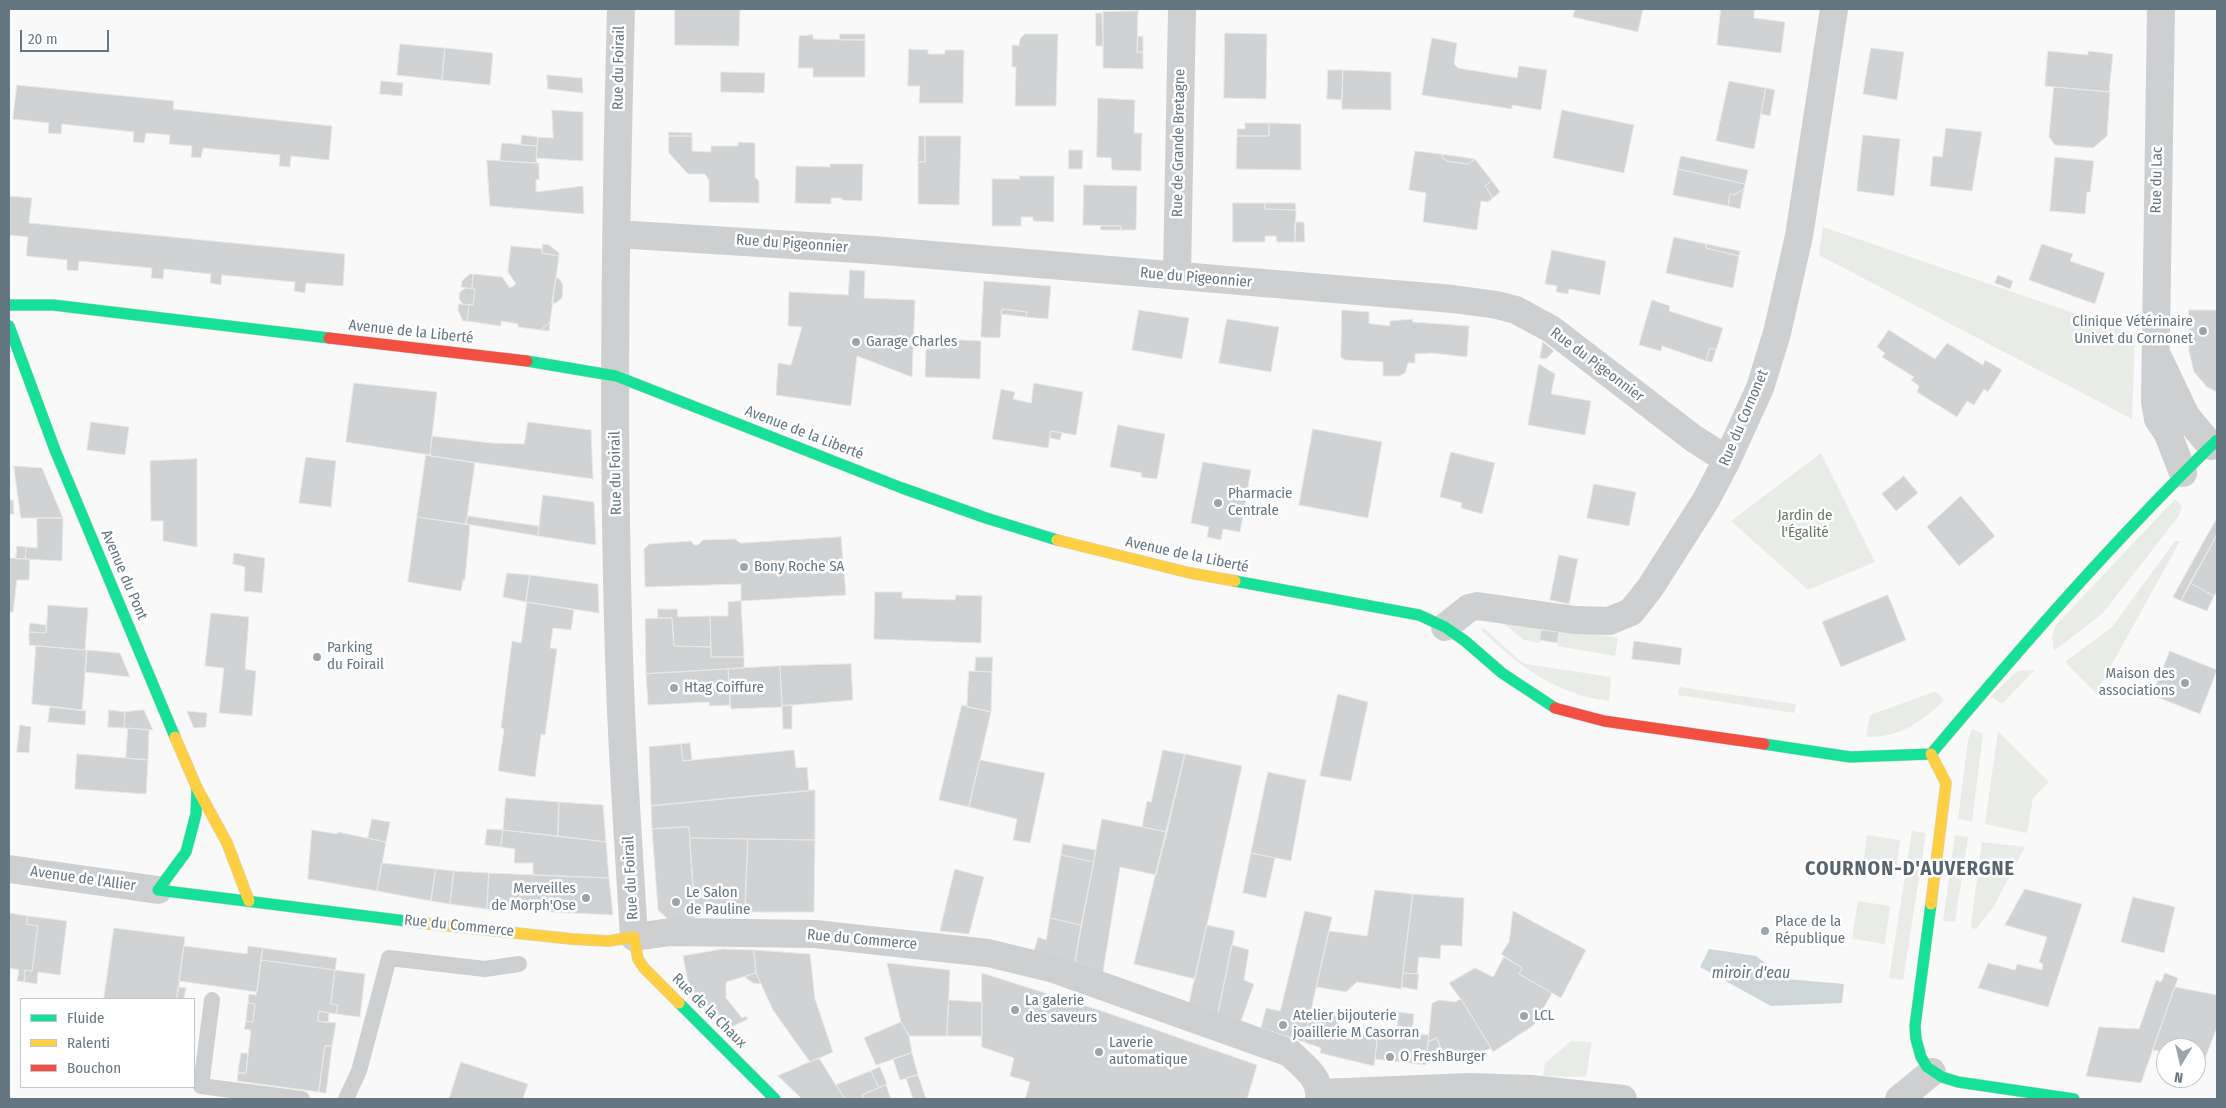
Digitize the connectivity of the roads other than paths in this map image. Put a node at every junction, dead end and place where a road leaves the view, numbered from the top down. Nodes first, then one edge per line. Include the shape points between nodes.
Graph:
1 (621, 9) edge
2 (1182, 9) edge
3 (1834, 9) edge
4 (2161, 9) edge
5 (616, 234) junction
6 (1177, 276) junction
7 (9, 304) edge
8 (9, 326) edge
9 (2155, 351) junction
10 (616, 376) junction
11 (2214, 443) edge
12 (1727, 460) junction
13 (2183, 473) junction
14 (1444, 627) junction
15 (1931, 754) junction
16 (197, 788) junction
17 (9, 869) edge
18 (158, 890) junction
19 (249, 901) junction
20 (634, 937) junction
21 (519, 964) dead end
22 (212, 1000) dead end
23 (1932, 1072) junction
24 (1320, 1096) edge
25 (1608, 1098) edge
26 (302, 1099) edge
27 (346, 1099) edge
28 (775, 1099) edge
29 (1899, 1099) edge
30 (2074, 1099) edge

1 - 5 street, Rue du Foirail
2 - 6 street, Rue de Grande Bretagne
3 - 12 street, Rue du Cornonet via 1792,274 1760,388
4 - 9 street, Rue du Lac
5 - 6 street, Rue du Pigeonnier via 873,250
5 - 10 street, Rue du Foirail
6 - 12 street, Rue du Pigeonnier via 1453,299 1516,310 1550,329
7 - 10 street, Avenue de la Liberté via 53,305 519,360
8 - 16 street, Avenue du Pont via 55,450
9 - 11 street, Rue du Lac via 2186,416
9 - 13 street, Rue du Lac via 2158,419 2168,434
10 - 14 street, Avenue de la Liberté via 902,488 1076,546 1190,573 1409,613
10 - 20 street, Rue du Foirail via 620,686
11 - 13 street
12 - 14 street, Rue du Cornonet via 1706,500 1631,612 1609,621 1576,620 1477,606 1469,608
13 - 15 street via 2024,645
14 - 15 street, Avenue de la Liberté via 1502,673 1553,707 1604,721 1837,755
15 - 23 street via 1946,783 1916,1042 1921,1059
16 - 18 street, Avenue du Pont via 196,814 186,852
16 - 19 street, Avenue du Pont via 234,856
17 - 18 street, Avenue de l'Allier
18 - 19 street, Rue du Commerce
19 - 20 street, Rue du Commerce via 572,938 608,941
20 - 24 street, Rue du Commerce via 671,932 815,934 988,953 1054,969 1290,1053 1315,1077
20 - 28 street, Rue de la Chaux via 638,959 644,968
21 - 27 lane via 485,968 389,958 362,1062
22 - 26 lane via 201,1086
23 - 29 street
23 - 30 street via 1956,1082
24 - 25 street, Rue du Commerce via 1470,1087

